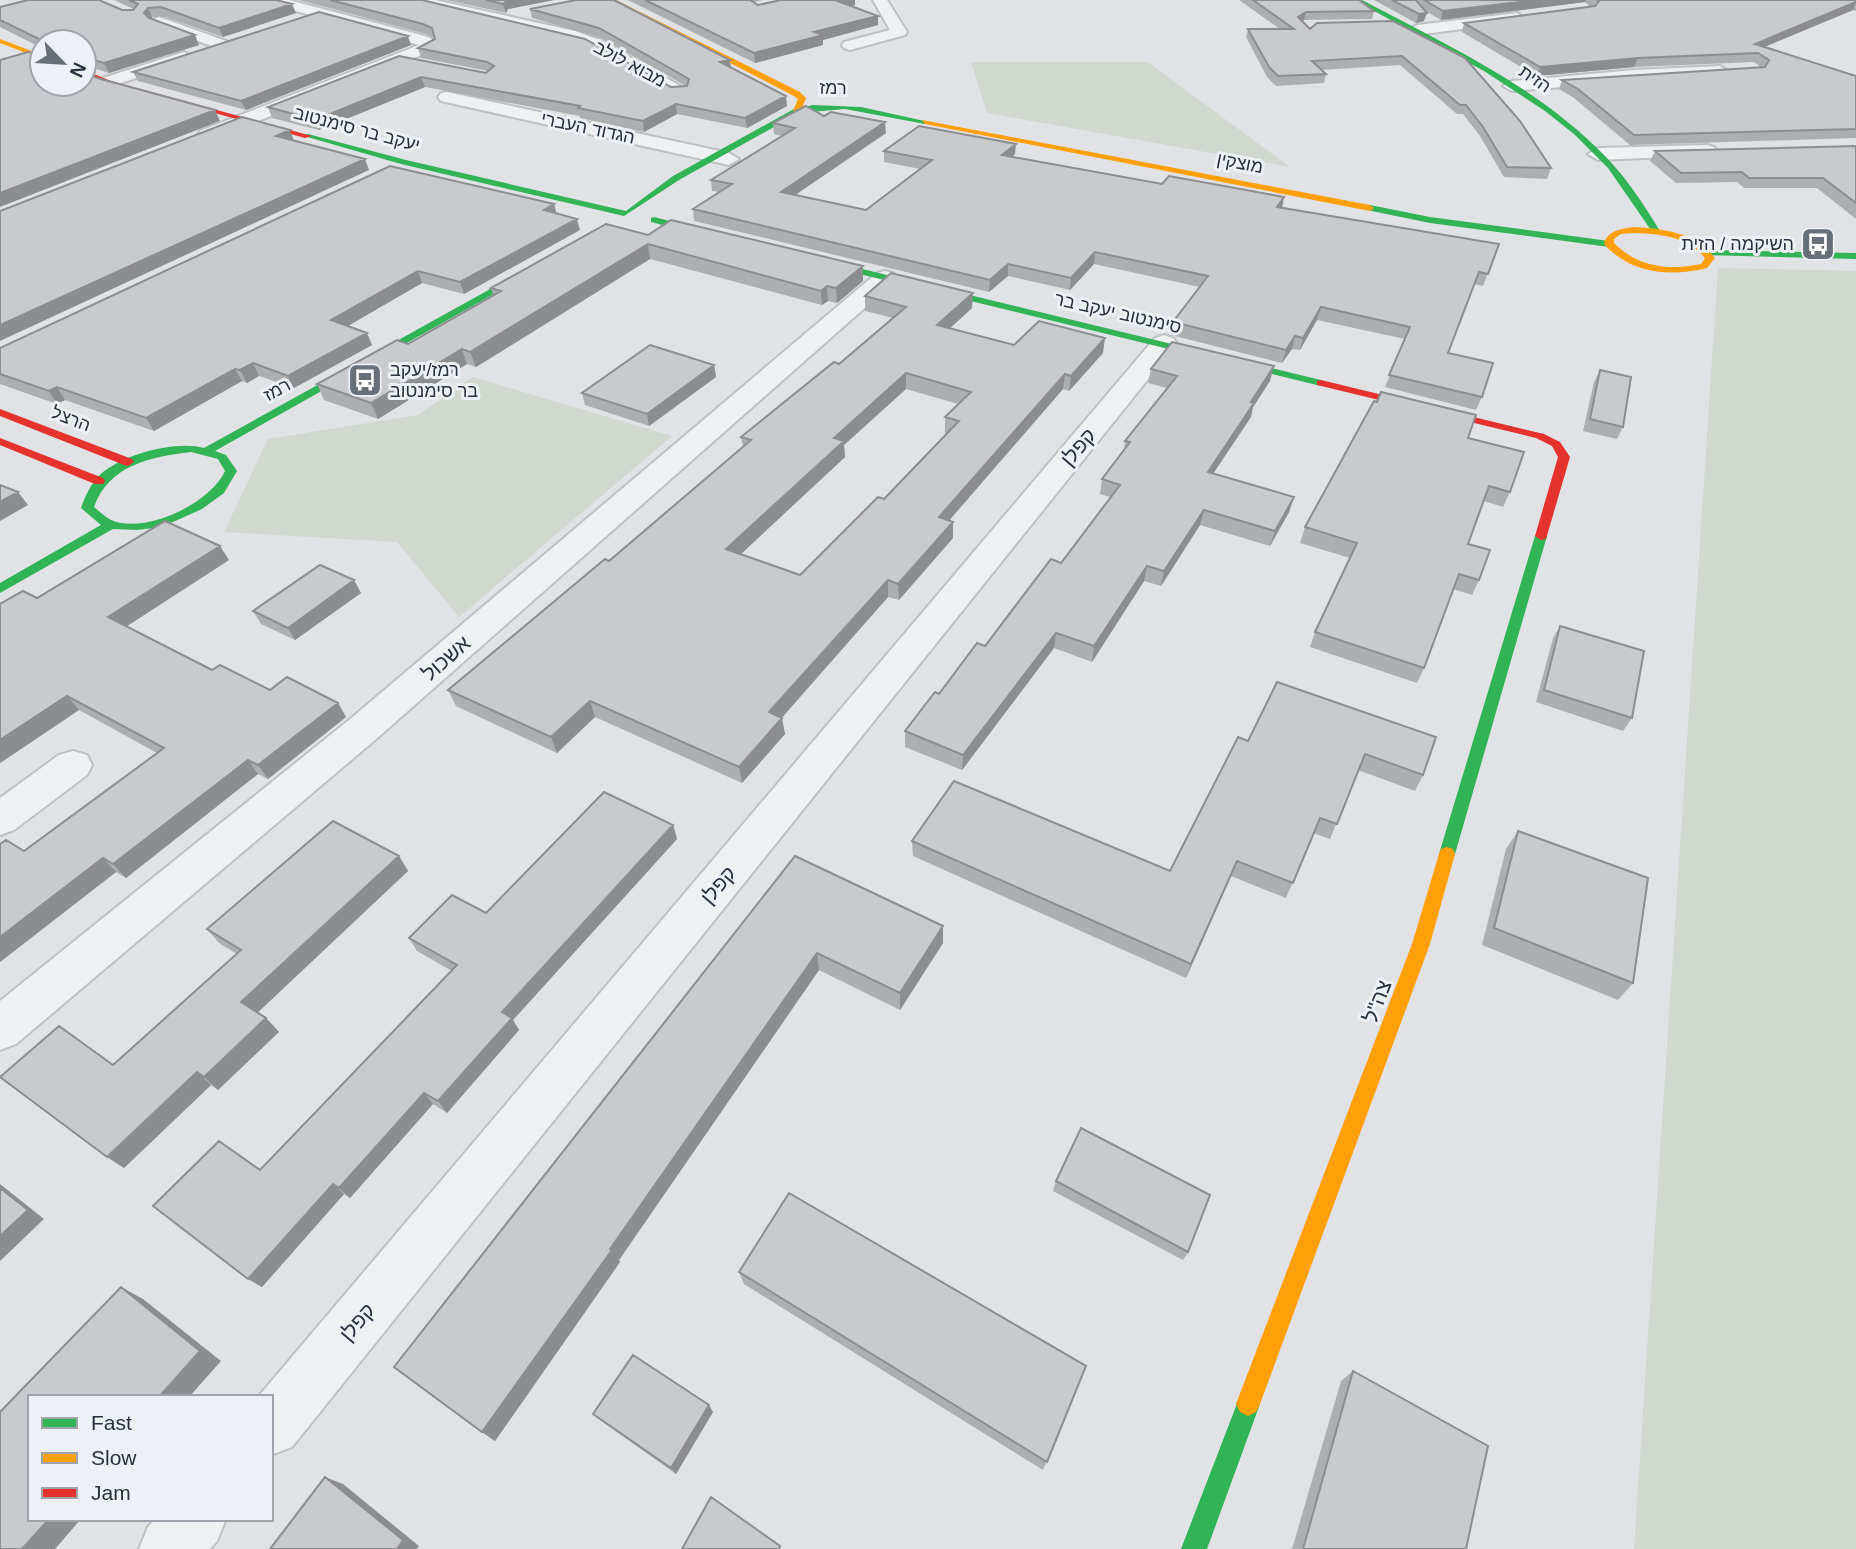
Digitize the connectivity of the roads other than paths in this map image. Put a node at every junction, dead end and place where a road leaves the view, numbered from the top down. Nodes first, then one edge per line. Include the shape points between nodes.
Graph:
1 (272, 0) edge
2 (415, 0) edge
3 (611, 0) edge
4 (640, 0) edge
5 (880, 0) edge
6 (1357, 0) edge
7 (538, 10) edge
8 (318, 14) junction
9 (1532, 16) edge
10 (499, 18) junction
11 (159, 22) edge
12 (294, 22) edge
13 (1416, 30) junction
14 (0, 41) edge
15 (850, 45) edge
16 (28, 52) edge
17 (1740, 70) edge
18 (98, 78) edge
19 (109, 82) junction
20 (1512, 86) junction
21 (680, 91) edge
22 (447, 97) edge
23 (818, 108) junction
24 (865, 109) joint
25 (797, 111) junction
26 (245, 119) junction
27 (193, 140) edge
28 (1723, 150) edge
29 (1598, 154) junction
30 (722, 158) junction
31 (404, 162) junction
32 (379, 174) edge
33 (654, 215) junction
34 (621, 217) junction
35 (1656, 231) junction
36 (736, 240) edge
37 (1609, 244) junction
38 (1707, 253) junction
39 (1856, 256) edge
40 (804, 257) edge
41 (548, 261) edge
42 (885, 278) junction
43 (1164, 344) junction
44 (0, 412) edge
45 (0, 441) edge
46 (209, 450) junction
47 (1564, 457) joint
48 (128, 462) junction
49 (99, 481) junction
50 (112, 524) junction
51 (0, 589) edge
52 (73, 765) dead end
53 (0, 819) edge
54 (0, 1029) edge
55 (273, 1424) edge
56 (193, 1521) edge
57 (170, 1549) edge
58 (1194, 1549) edge

1 - 8 street
2 - 10 street, מבוא לולב
3 - 25 street via 797,94 802,98
4 - 23 street via 812,88 820,93
5 - 15 street via 899,32
6 - 13 street, הזית
7 - 10 street
8 - 12 street
8 - 26 street via 419,39 428,47
9 - 13 street
10 - 21 street, מבוא לולב via 594,43
11 - 19 street via 229,43
13 - 20 street, הזית
14 - 16 street
17 - 20 street
18 - 19 street, יעקב בר סימנטוב
19 - 26 street, יעקב בר סימנטוב
20 - 29 street, הזית
22 - 30 street, הגדוד העברי
23 - 24 street, רמז
23 - 25 street, רמז
23 - 30 street, רמז
24 - 37 street, מוצקין via 1430,220
25 - 30 street, רמז
26 - 27 street
26 - 31 street, יעקב בר סימנטוב
28 - 29 street
29 - 35 street, הזית via 1630,189
30 - 33 street, רמז
30 - 34 street, רמז via 676,178
31 - 32 street
31 - 34 street, יעקב בר סימנטוב
33 - 34 street, יעקב בר סימנטוב via 638,224
33 - 36 street
35 - 37 street via 1619,232
35 - 38 street via 1695,242
37 - 38 street via 1625,258 1671,270 1704,266 1710,258
38 - 39 street
40 - 42 street, סימנטוב יעקב בר
41 - 46 street, רמז
42 - 43 street, סימנטוב יעקב בר
42 - 54 street, אשכול via 362,730
43 - 47 street, סימנטוב יעקב בר via 1540,436 1556,444
43 - 55 street, קפלן
44 - 48 street, הרצל
45 - 49 street
46 - 48 street via 171,450
46 - 50 street via 231,463 233,474 215,498 174,518 150,524
47 - 58 street, צה"ל via 1421,944
48 - 49 street
49 - 50 street via 81,511
50 - 51 street
52 - 53 street
56 - 57 street

